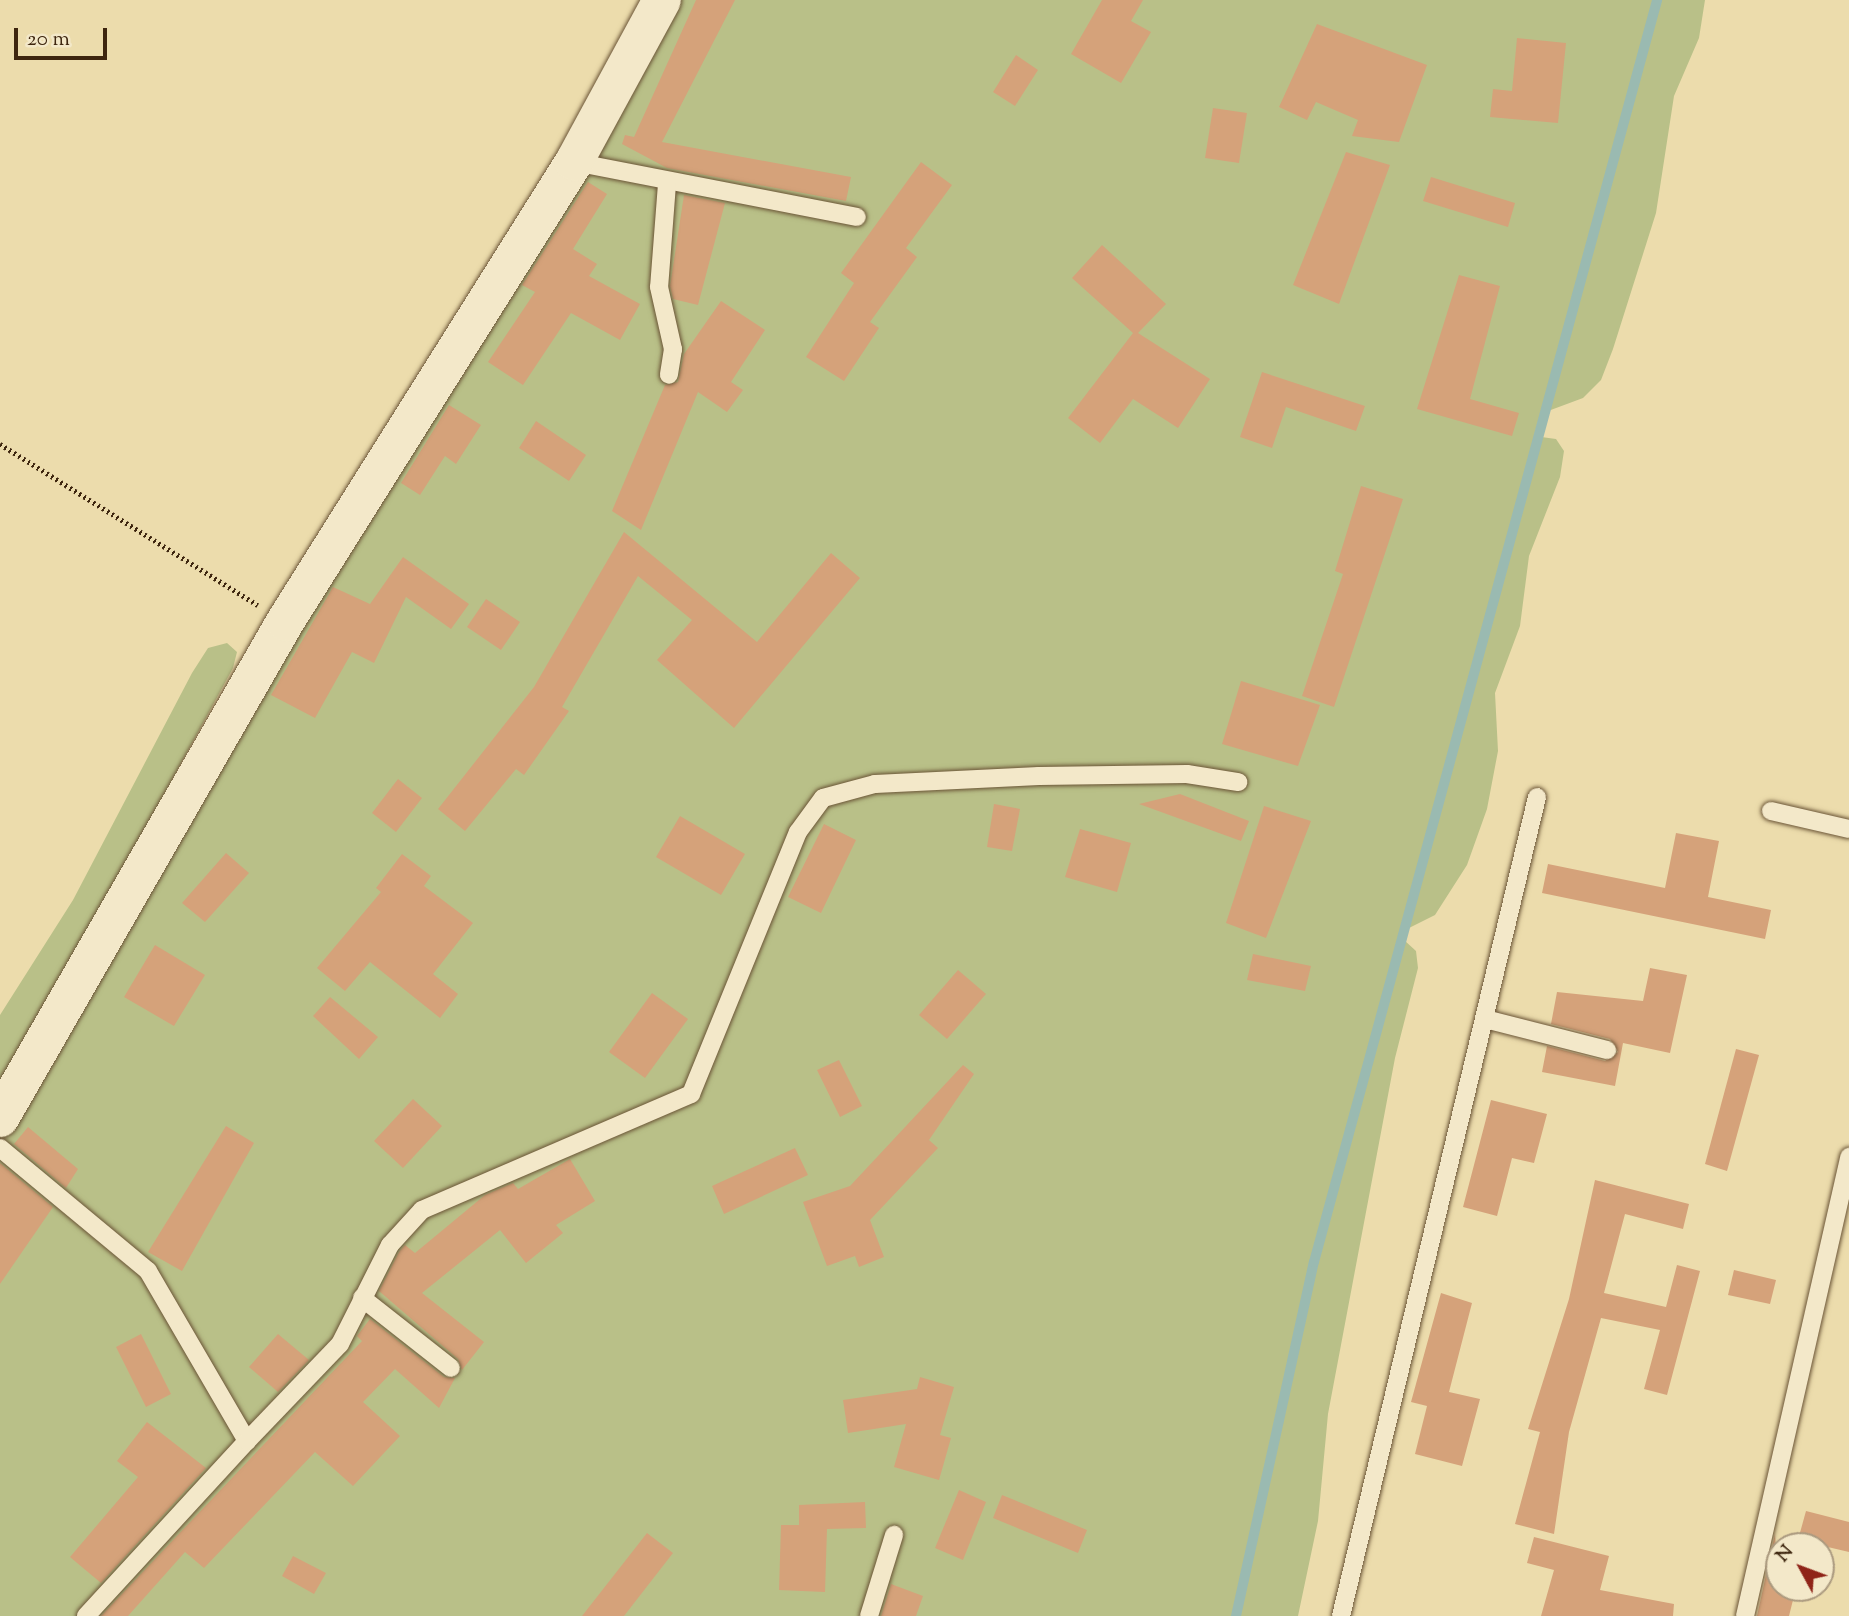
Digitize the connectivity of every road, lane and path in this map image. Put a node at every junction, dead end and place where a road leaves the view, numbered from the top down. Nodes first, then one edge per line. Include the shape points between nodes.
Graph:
1 (662, 0) edge
2 (574, 162) junction
3 (667, 184) junction
4 (857, 217) dead end
5 (668, 374) dead end
6 (0, 444) edge
7 (285, 622) junction
8 (1238, 782) dead end
9 (1536, 797) dead end
10 (1771, 811) dead end
11 (1849, 829) edge
12 (1485, 1019) junction
13 (1607, 1050) dead end
14 (0, 1118) edge
15 (0, 1148) edge
16 (1849, 1157) edge
17 (362, 1298) junction
18 (451, 1368) dead end
19 (247, 1441) junction
20 (894, 1535) dead end
21 (86, 1616) edge
22 (869, 1616) edge
23 (1341, 1616) edge
24 (1745, 1616) edge

1 - 2 main road
2 - 3 lane
2 - 7 main road
3 - 4 lane
3 - 5 lane via 659,287 673,349
6 - 7 path
7 - 14 main road
8 - 17 lane via 1187,774 1039,776 874,783 823,798 798,832 691,1094 422,1210 390,1245
9 - 12 lane
10 - 11 lane
12 - 13 lane
12 - 23 lane
15 - 19 lane via 148,1271
16 - 24 lane
17 - 18 lane
17 - 19 lane via 332,1355
19 - 21 lane
20 - 22 lane

